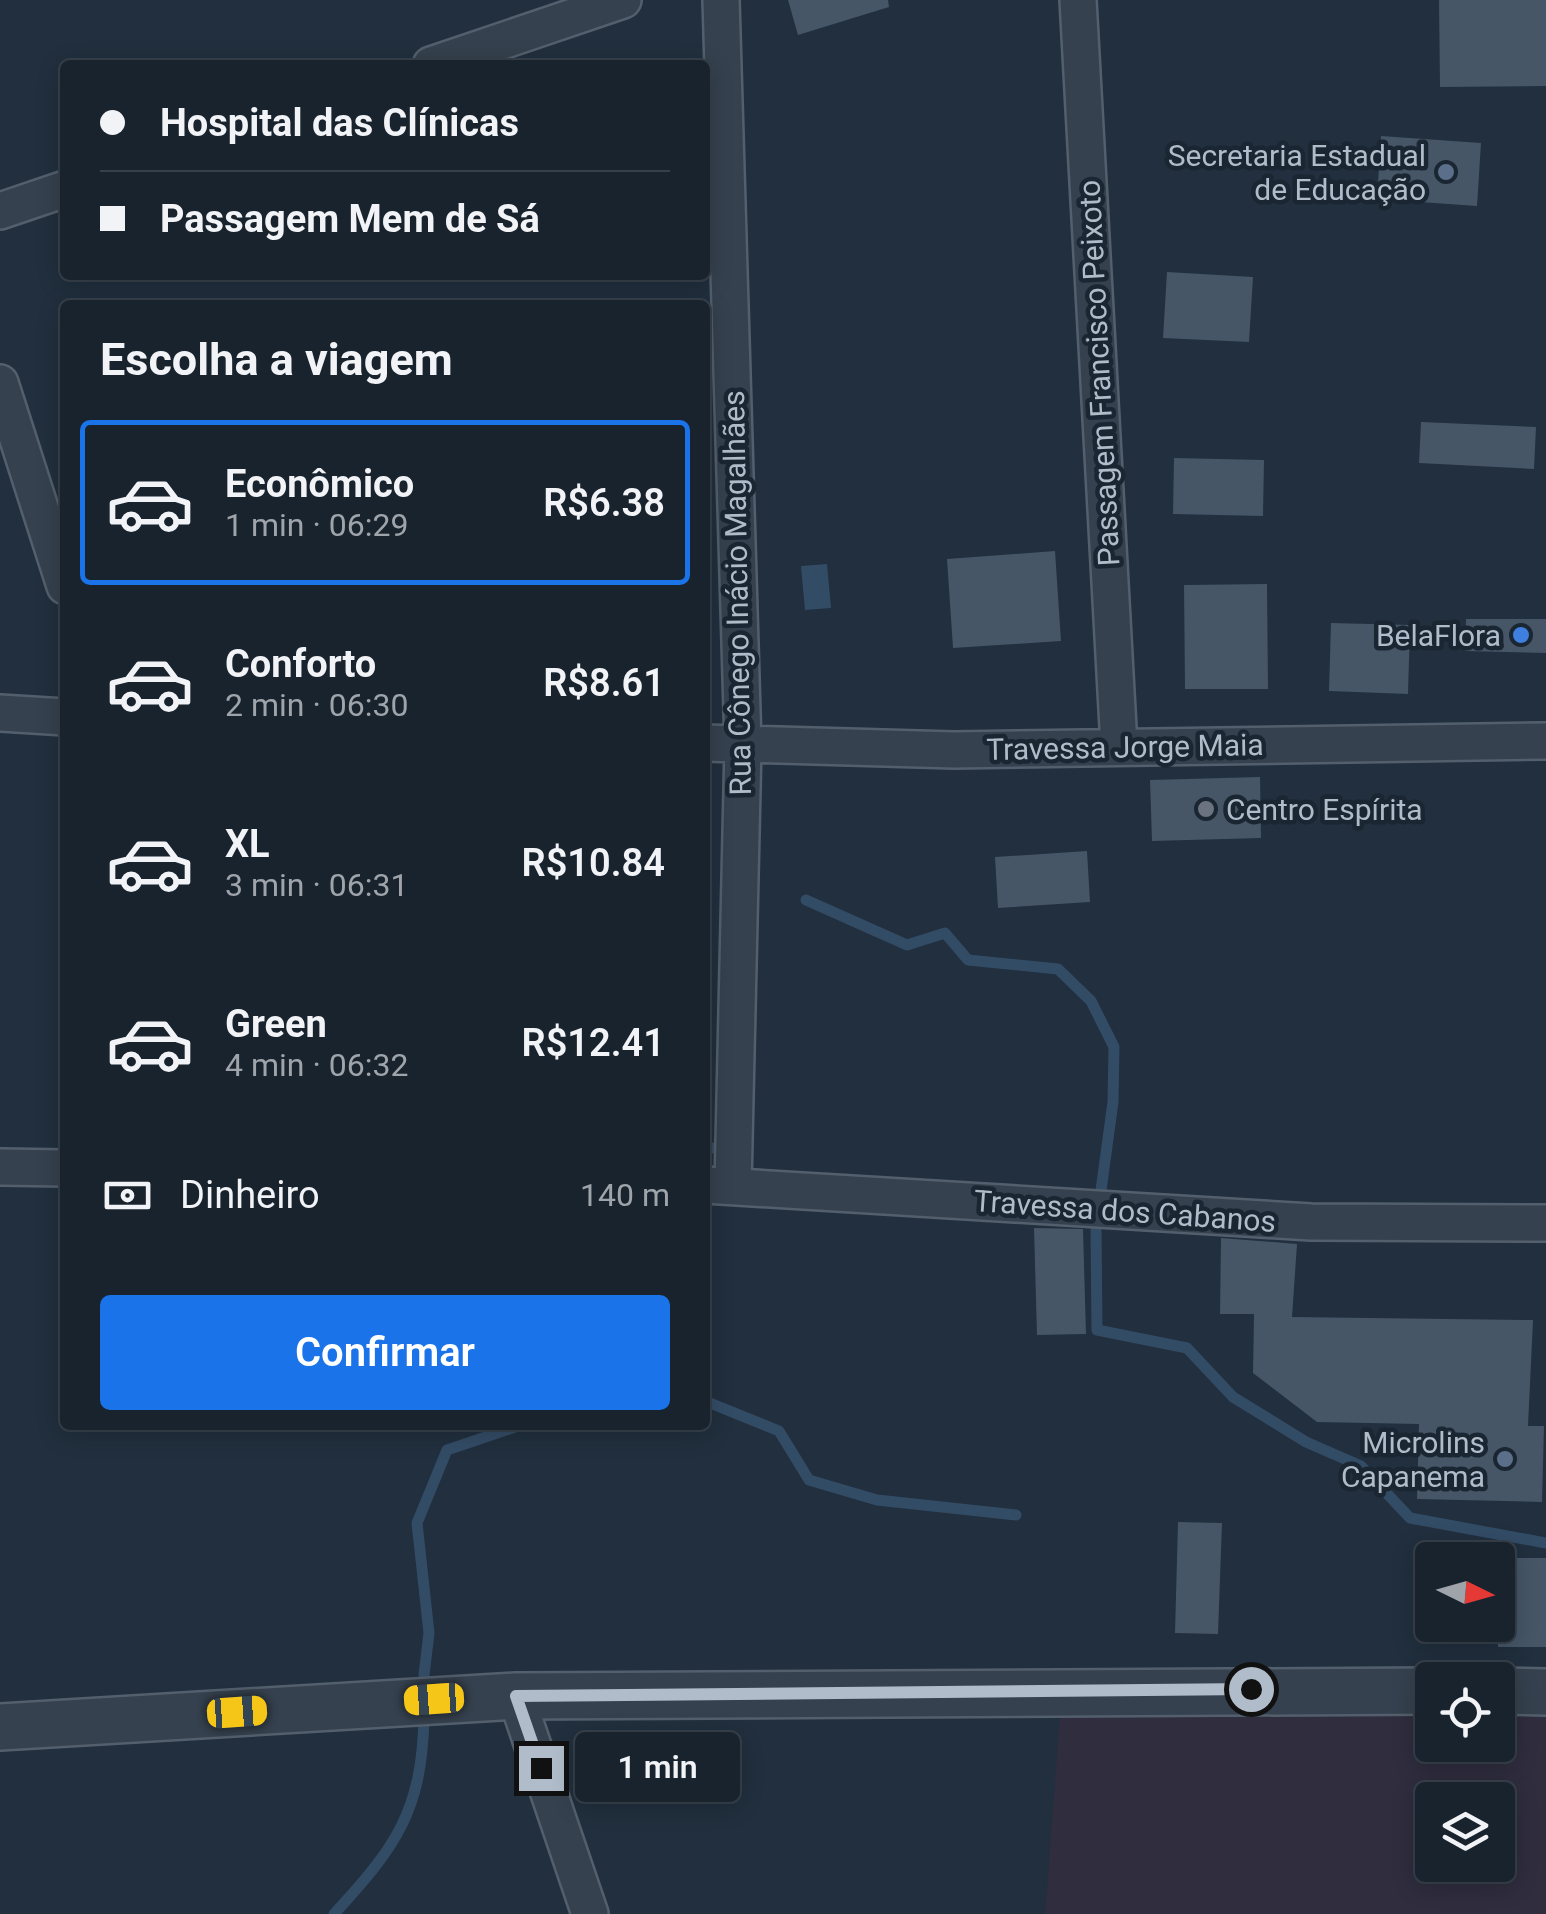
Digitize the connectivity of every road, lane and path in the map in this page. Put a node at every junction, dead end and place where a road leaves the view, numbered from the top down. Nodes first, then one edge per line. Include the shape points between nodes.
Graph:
1 (623, 0) edge
2 (721, 0) edge
3 (1078, 0) edge
4 (446, 60) edge
5 (60, 191) edge
6 (0, 211) edge
7 (0, 382) edge
8 (60, 570) edge
9 (0, 714) edge
10 (60, 717) edge
11 (1546, 741) edge
12 (710, 743) edge
13 (743, 744) junction
14 (1119, 746) junction
15 (0, 1167) edge
16 (60, 1168) edge
17 (719, 1186) edge
18 (1546, 1223) edge
19 (1415, 1691) edge
20 (1515, 1692) edge
21 (1546, 1692) edge
22 (516, 1696) junction
23 (0, 1727) edge
24 (590, 1914) edge

1 - 4 street
2 - 13 street, Rua Cônego Inácio Magalhães
3 - 14 street, Passagem Francisco Peixoto
5 - 6 street
7 - 8 street
9 - 10 street
11 - 14 street, Travessa Jorge Maia
12 - 13 street, Travessa Jorge Maia
13 - 14 street, Travessa Jorge Maia via 841,750
13 - 17 street, Rua Cônego Inácio Magalhães
15 - 16 street
17 - 18 street, Travessa dos Cabanos via 1311,1222
19 - 22 street
20 - 21 street
22 - 23 street
22 - 24 street

